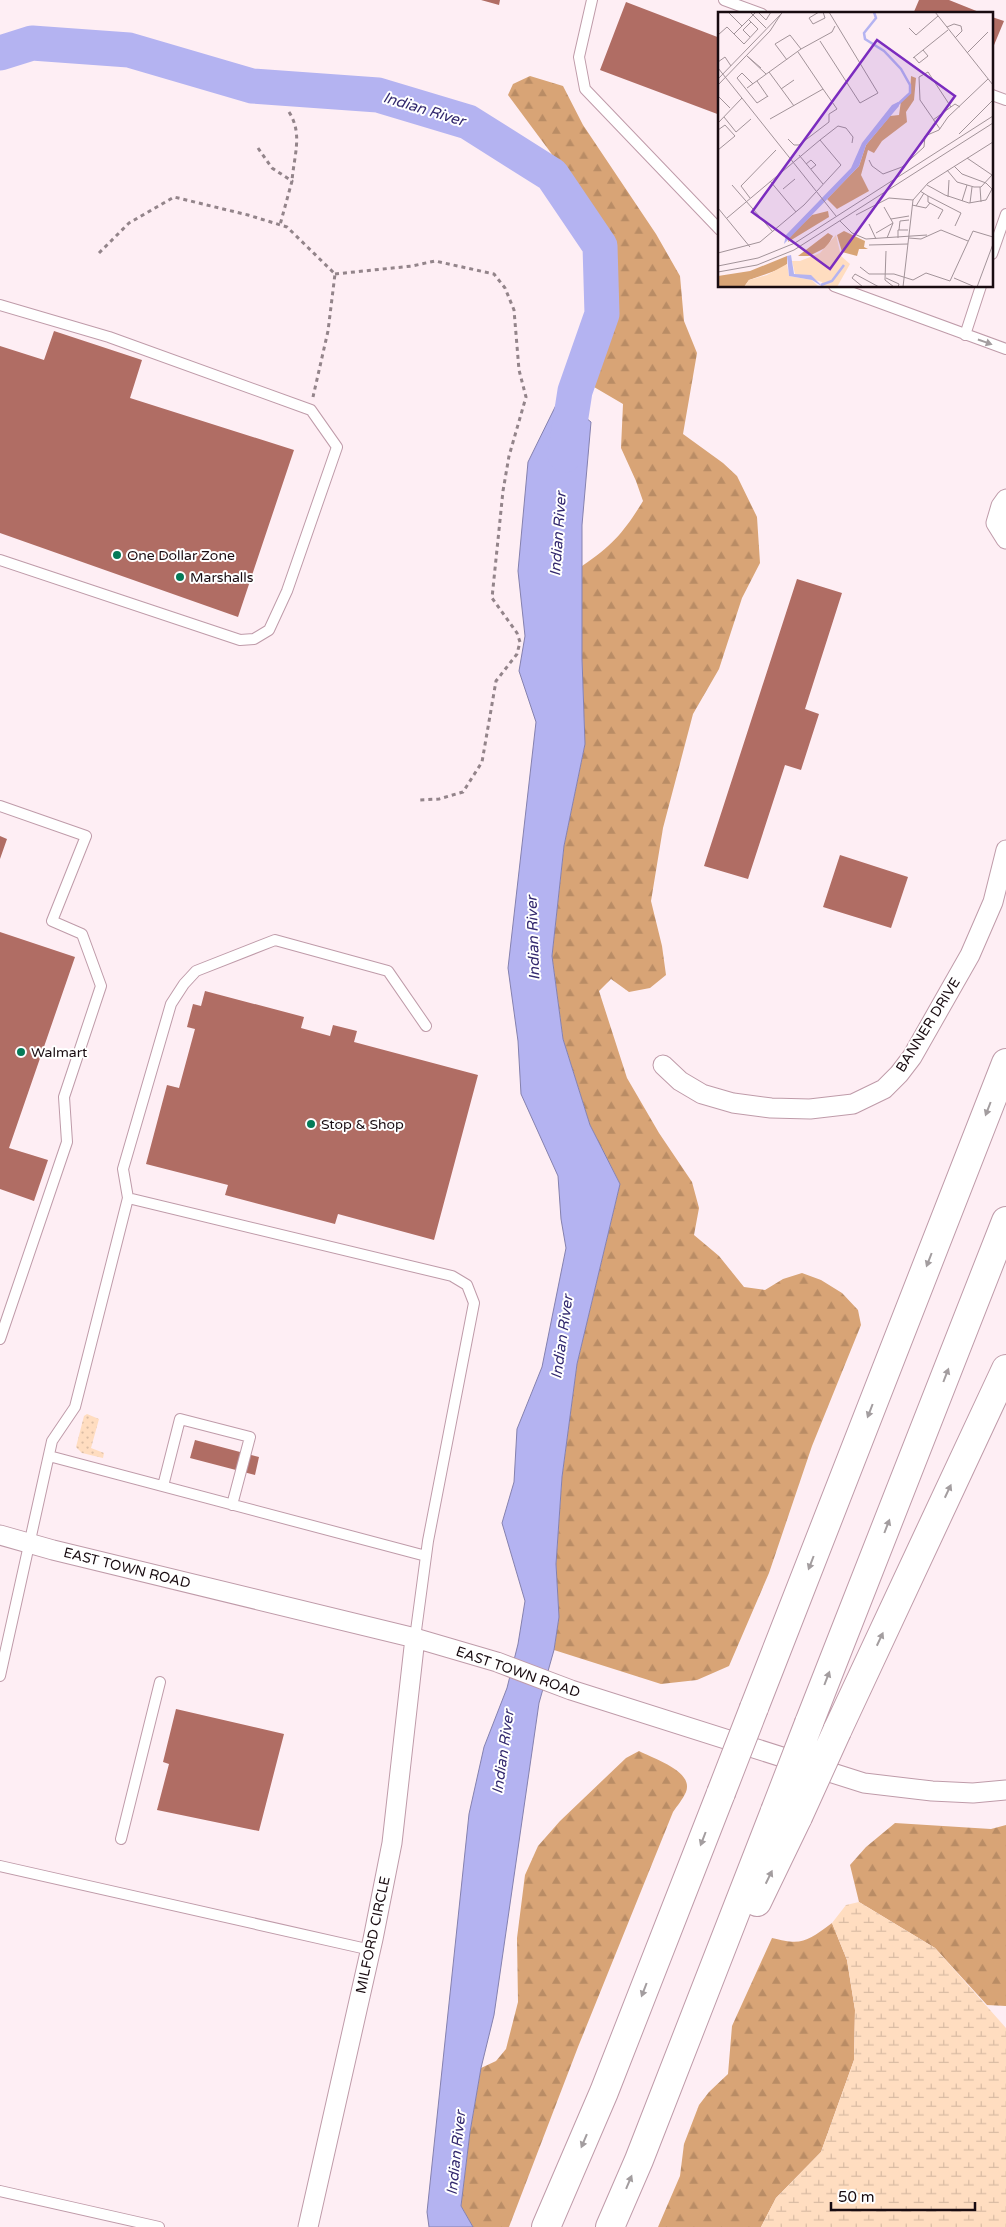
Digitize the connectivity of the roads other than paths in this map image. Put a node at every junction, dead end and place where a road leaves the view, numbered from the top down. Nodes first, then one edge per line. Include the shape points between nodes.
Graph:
1 (592, 0) edge
2 (724, 0) edge
3 (757, 12) edge
4 (994, 96) edge
5 (1006, 100) edge
6 (1006, 214) edge
7 (718, 228) edge
8 (994, 248) edge
9 (839, 288) edge
10 (980, 288) edge
11 (0, 305) edge
12 (965, 335) junction
13 (1006, 349) edge
14 (1006, 499) edge
15 (1006, 539) edge
16 (0, 560) edge
17 (0, 806) edge
18 (1006, 850) edge
19 (426, 1026) dead end
20 (1006, 1063) edge
21 (663, 1065) dead end
22 (128, 1198) junction
23 (1006, 1221) edge
24 (0, 1339) edge
25 (1006, 1369) edge
26 (49, 1456) junction
27 (163, 1486) junction
28 (232, 1504) junction
29 (0, 1535) edge
30 (28, 1544) junction
31 (426, 1556) junction
32 (415, 1638) junction
33 (0, 1676) edge
34 (160, 1682) dead end
35 (1006, 1790) edge
36 (787, 1814) junction
37 (121, 1839) dead end
38 (0, 1866) edge
39 (371, 1950) junction
40 (0, 2192) edge
41 (159, 2227) edge
42 (308, 2227) edge
43 (546, 2227) edge
44 (610, 2227) edge

1 - 7 lane via 579,57 585,89
2 - 3 lane
4 - 5 lane
6 - 8 lane
9 - 12 lane
10 - 12 lane
11 - 16 lane via 109,337 311,410 337,447 287,591 269,630 254,639 240,640
12 -> 13 lane
14 - 15 street via 996,522
17 - 24 lane via 86,836 52,921 82,934 101,986 64,1097 66,1142
18 - 21 street, BANNER DRIVE via 993,902 970,954 912,1057 884,1089 854,1104 771,1108 733,1103 702,1094 680,1081
19 - 22 lane via 388,971 275,940 196,971 171,1004 123,1170
20 -> 43 highway, bridge via 612,2074
22 - 26 lane via 75,1407 52,1441
22 - 31 lane via 452,1276 467,1285 474,1303
36 -> 23 highway, bridge via 810,1723
36 -> 25 highway, bridge via 837,1731
26 - 27 lane
26 - 30 lane
27 - 28 lane
27 - 28 lane via 180,1419 250,1436
28 - 31 lane
29 - 30 street, EAST TOWN ROAD
30 - 32 street, EAST TOWN ROAD
30 - 33 lane
31 - 32 lane
32 - 35 street, EAST TOWN ROAD via 864,1782 932,1791 973,1793
32 - 39 street, MILFORD CIRCLE via 392,1843
34 - 37 lane
44 -> 36 highway via 690,2029 759,1898
38 - 39 lane
39 - 42 street, MILFORD CIRCLE
40 - 41 lane

